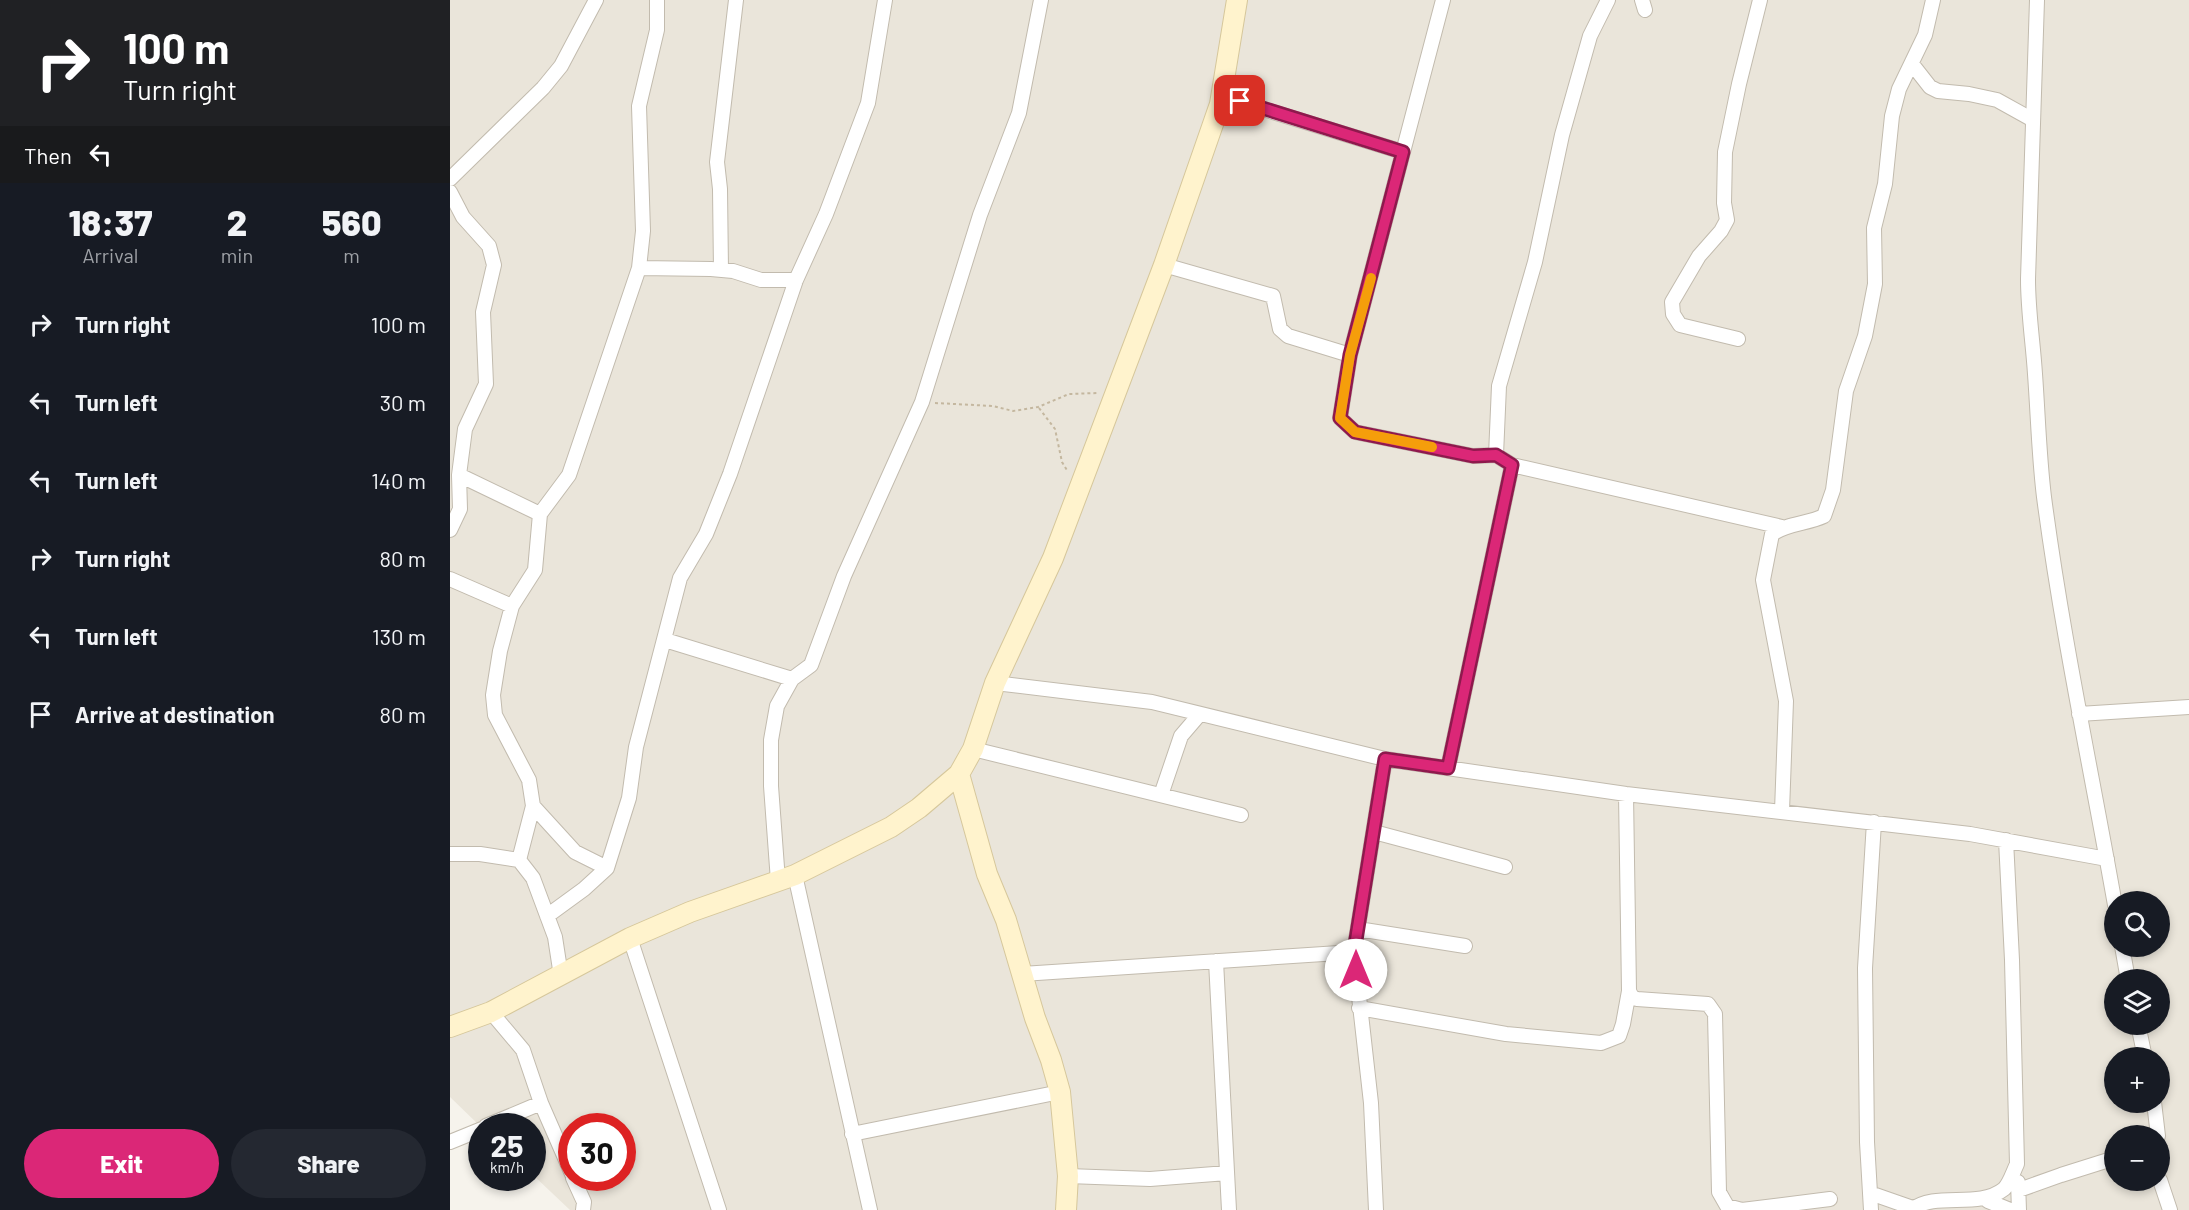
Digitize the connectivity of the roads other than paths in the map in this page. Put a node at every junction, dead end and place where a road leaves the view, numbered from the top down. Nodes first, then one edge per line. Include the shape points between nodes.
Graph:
1 (596, 0) edge
2 (657, 0) edge
3 (736, 0) edge
4 (885, 0) edge
5 (1041, 0) edge
6 (1237, 0) edge
7 (1443, 0) edge
8 (1608, 0) edge
9 (1760, 0) edge
10 (1933, 0) edge
11 (2037, 0) edge
12 (1912, 64) junction
13 (1221, 96) junction
14 (2034, 96) junction
15 (2012, 107) junction
16 (2033, 120) junction
17 (1403, 152) junction
18 (450, 179) edge
19 (450, 192) edge
20 (1164, 265) junction
21 (639, 268) junction
22 (721, 270) junction
23 (796, 280) junction
24 (1738, 339) dead end
25 (1350, 355) junction
26 (1496, 455) junction
27 (1512, 465) junction
28 (459, 475) junction
29 (540, 514) junction
30 (1782, 527) junction
31 (450, 530) edge
32 (450, 579) edge
33 (512, 606) junction
34 (665, 640) junction
35 (792, 679) junction
36 (995, 683) junction
37 (2189, 706) edge
38 (2079, 714) junction
39 (1198, 715) junction
40 (973, 749) junction
41 (1385, 759) junction
42 (1448, 768) junction
43 (959, 774) junction
44 (1626, 794) junction
45 (1161, 795) junction
46 (533, 806) junction
47 (1782, 812) junction
48 (1241, 815) dead end
49 (1874, 822) junction
50 (1374, 832) junction
51 (2006, 840) junction
52 (450, 854) edge
53 (2107, 859) junction
54 (519, 860) junction
55 (1505, 867) dead end
56 (606, 868) junction
57 (787, 878) junction
58 (2113, 891) edge
59 (547, 916) junction
60 (1358, 929) junction
61 (630, 938) junction
62 (1465, 946) dead end
63 (1354, 952) junction
64 (1216, 961) junction
65 (1022, 974) junction
66 (561, 976) junction
67 (1629, 991) junction
68 (1359, 1008) junction
69 (491, 1012) junction
70 (450, 1027) edge
71 (1060, 1092) junction
72 (541, 1103) junction
73 (517, 1113) edge
74 (852, 1134) junction
75 (468, 1135) edge
76 (450, 1142) edge
77 (558, 1143) edge
78 (2104, 1161) edge
79 (2017, 1164) junction
80 (1227, 1173) junction
81 (1068, 1176) junction
82 (2019, 1190) junction
83 (579, 1191) edge
84 (2164, 1191) edge
85 (1870, 1193) junction
86 (1830, 1199) dead end
87 (1988, 1201) junction
88 (1912, 1209) edge
89 (583, 1210) edge
90 (719, 1210) edge
91 (870, 1210) edge
92 (1066, 1210) edge
93 (1229, 1210) edge
94 (1376, 1210) edge
95 (1871, 1210) edge
96 (2010, 1210) edge
97 (2019, 1210) edge
98 (2170, 1210) edge

1 - 18 street via 561,66
2 - 21 street via 657,30 639,106 643,231
3 - 22 street via 717,162
4 - 23 street via 868,103
5 - 35 street via 1019,114 980,215 921,402 844,576 811,665
6 - 13 street
7 - 17 street
8 - 26 street via 1590,36 1562,135 1535,262 1499,386
9 - 24 street via 1725,152 1727,220 1699,256 1672,302 1680,325
10 - 12 street
11 - 14 street
12 - 15 street via 1926,83 1938,91 1997,100
12 - 30 street via 1899,89 1892,116 1885,184 1874,228 1875,284 1865,336 1846,391 1833,490 1824,516
13 - 17 street
13 - 20 street
14 - 15 street
14 - 16 street
15 - 16 street
16 - 38 street via 2028,319 2044,494
17 - 25 street
19 - 28 street via 463,217 489,246 494,265 483,312 486,384 465,429
20 - 25 street via 1274,296 1280,329 1288,336
20 - 36 street via 1053,558
21 - 22 street
21 - 29 street via 569,476
22 - 23 street via 761,280
23 - 34 street via 730,474 706,534 680,578
25 - 26 street via 1340,418 1355,432 1473,456
26 - 27 street
27 - 30 street
27 - 42 street
28 - 29 street
28 - 31 street via 460,509
29 - 33 street via 535,570
30 - 47 street via 1772,534 1763,580 1786,701
32 - 33 street
33 - 46 street via 493,695 495,715 529,780
34 - 35 street
34 - 56 street via 636,747 629,798
35 - 57 street via 777,706 771,740 771,786
36 - 39 street via 1152,702
36 - 40 street
37 - 38 street
38 - 53 street
39 - 41 street
39 - 45 street via 1181,736
40 - 43 street
40 - 45 street
41 - 42 street
41 - 50 street
42 - 44 street
43 - 57 street via 891,827
43 - 65 street via 987,874
44 - 47 street
44 - 67 street
45 - 48 street
46 - 54 street
46 - 56 street via 575,852
47 - 49 street
49 - 51 street
49 - 85 street via 1865,968
50 - 55 street
50 - 60 street
51 - 53 street
51 - 79 street
52 - 54 street
53 - 58 street
54 - 59 street via 534,878
56 - 59 street
57 - 61 street
57 - 74 street
59 - 66 street via 555,937
60 - 62 street
60 - 63 street
61 - 66 street
61 - 90 street
63 - 64 street
63 - 68 street
64 - 65 street
64 - 80 street
65 - 71 street
66 - 69 street
67 - 68 street via 1618,1036 1601,1043 1506,1034
67 - 86 street via 1637,999 1708,1004 1715,1014 1719,1192 1727,1206 1742,1210
68 - 94 street via 1371,1103
69 - 70 street
69 - 72 street via 522,1050
71 - 74 street
71 - 81 street
72 - 73 street
72 - 77 street
74 - 91 street
75 - 76 street
78 - 82 street
79 - 82 street
79 - 87 street via 2006,1188
80 - 81 street via 1150,1179
80 - 93 street
81 - 92 street
82 - 97 street
83 - 89 street
84 - 98 street
85 - 88 street
85 - 95 street
87 - 88 street via 1928,1203
87 - 96 street

